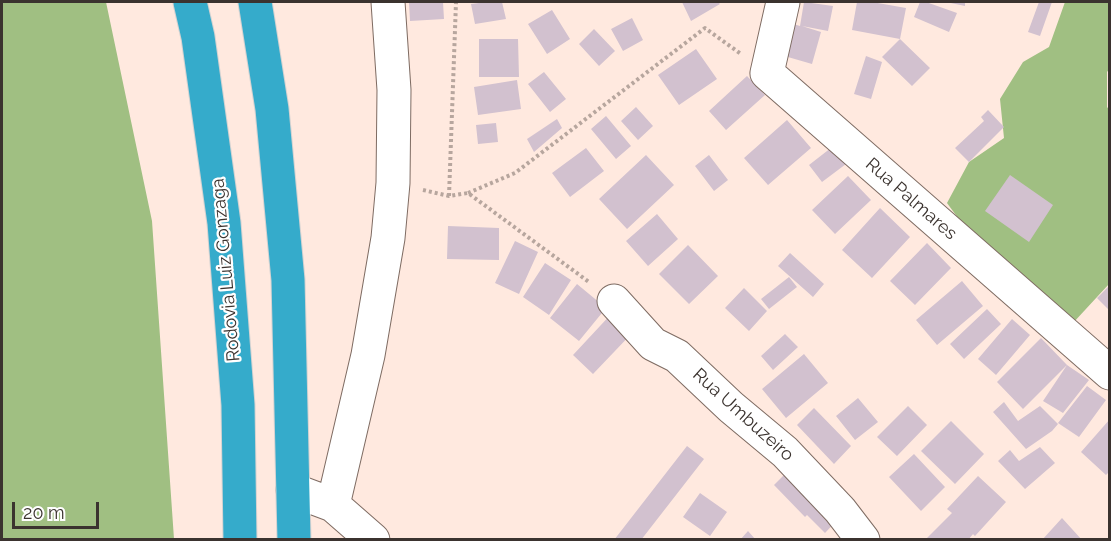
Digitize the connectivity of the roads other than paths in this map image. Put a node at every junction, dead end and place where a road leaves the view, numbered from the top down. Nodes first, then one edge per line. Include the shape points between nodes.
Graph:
1 (190, 2) edge
2 (255, 2) edge
3 (388, 2) edge
4 (783, 2) edge
5 (614, 301) road end
6 (1110, 373) edge
7 (293, 490) junction
8 (333, 505) junction
9 (240, 540) edge
10 (294, 540) edge
11 (373, 540) edge
12 (863, 540) edge

1 - 9 highway, Rodovia Luiz Gonzaga via 224,223 238,405
2 - 7 highway via 272,109 288,280
3 - 8 street via 394,90 388,238 368,355
4 - 6 street, Rua Palmares via 767,73
5 - 12 street, Rua Umbuzeiro via 653,344 678,356 785,452
7 - 8 street
7 - 10 highway
8 - 11 street

